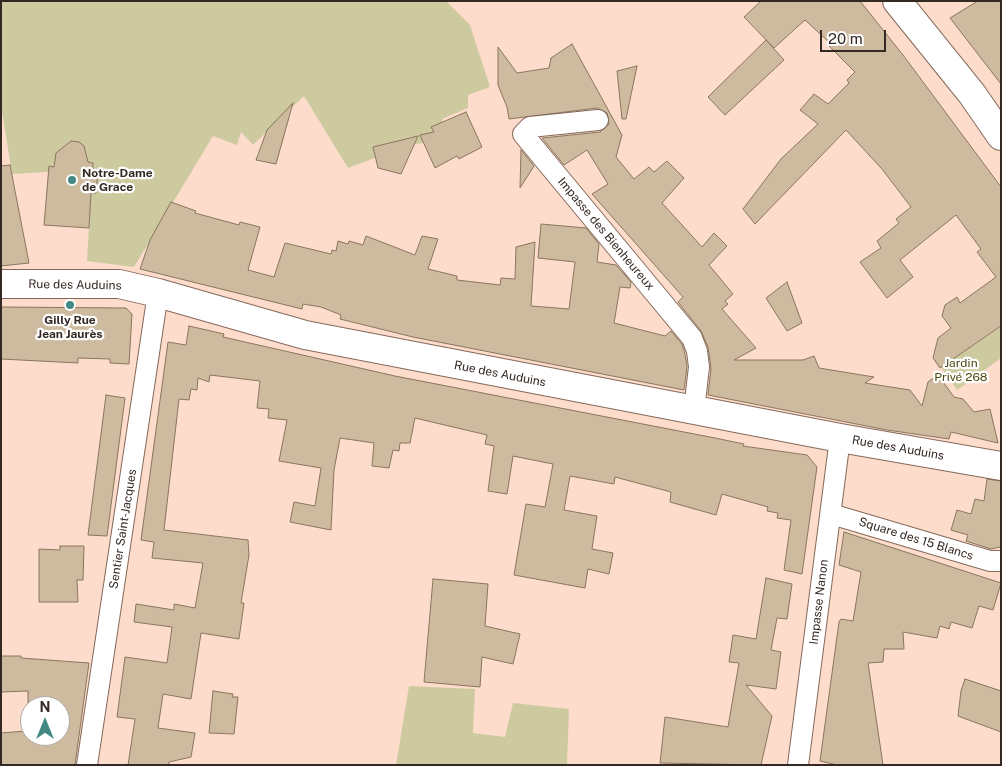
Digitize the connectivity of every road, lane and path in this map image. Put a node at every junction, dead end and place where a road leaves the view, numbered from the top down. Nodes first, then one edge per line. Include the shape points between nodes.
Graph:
1 (897, 1) edge
2 (598, 120) dead end
3 (1001, 136) edge
4 (1, 284) edge
5 (158, 293) junction
6 (694, 410) junction
7 (840, 438) junction
8 (1001, 466) edge
9 (831, 514) junction
10 (1001, 560) edge
11 (87, 765) edge
12 (798, 765) edge

1 - 3 street via 972,94
2 - 6 street, Impasse des Bienheureux via 530,127 523,134 692,338 699,367
4 - 5 street, Rue des Auduins via 119,284
5 - 6 street, Rue des Auduins via 305,335
5 - 11 street, Sentier Saint-Jacques
6 - 7 street, Rue des Auduins
7 - 8 street, Rue des Auduins
7 - 9 street, Impasse Nanon
9 - 10 street, Square des 15 Blancs via 990,561
9 - 12 street, Impasse Nanon

